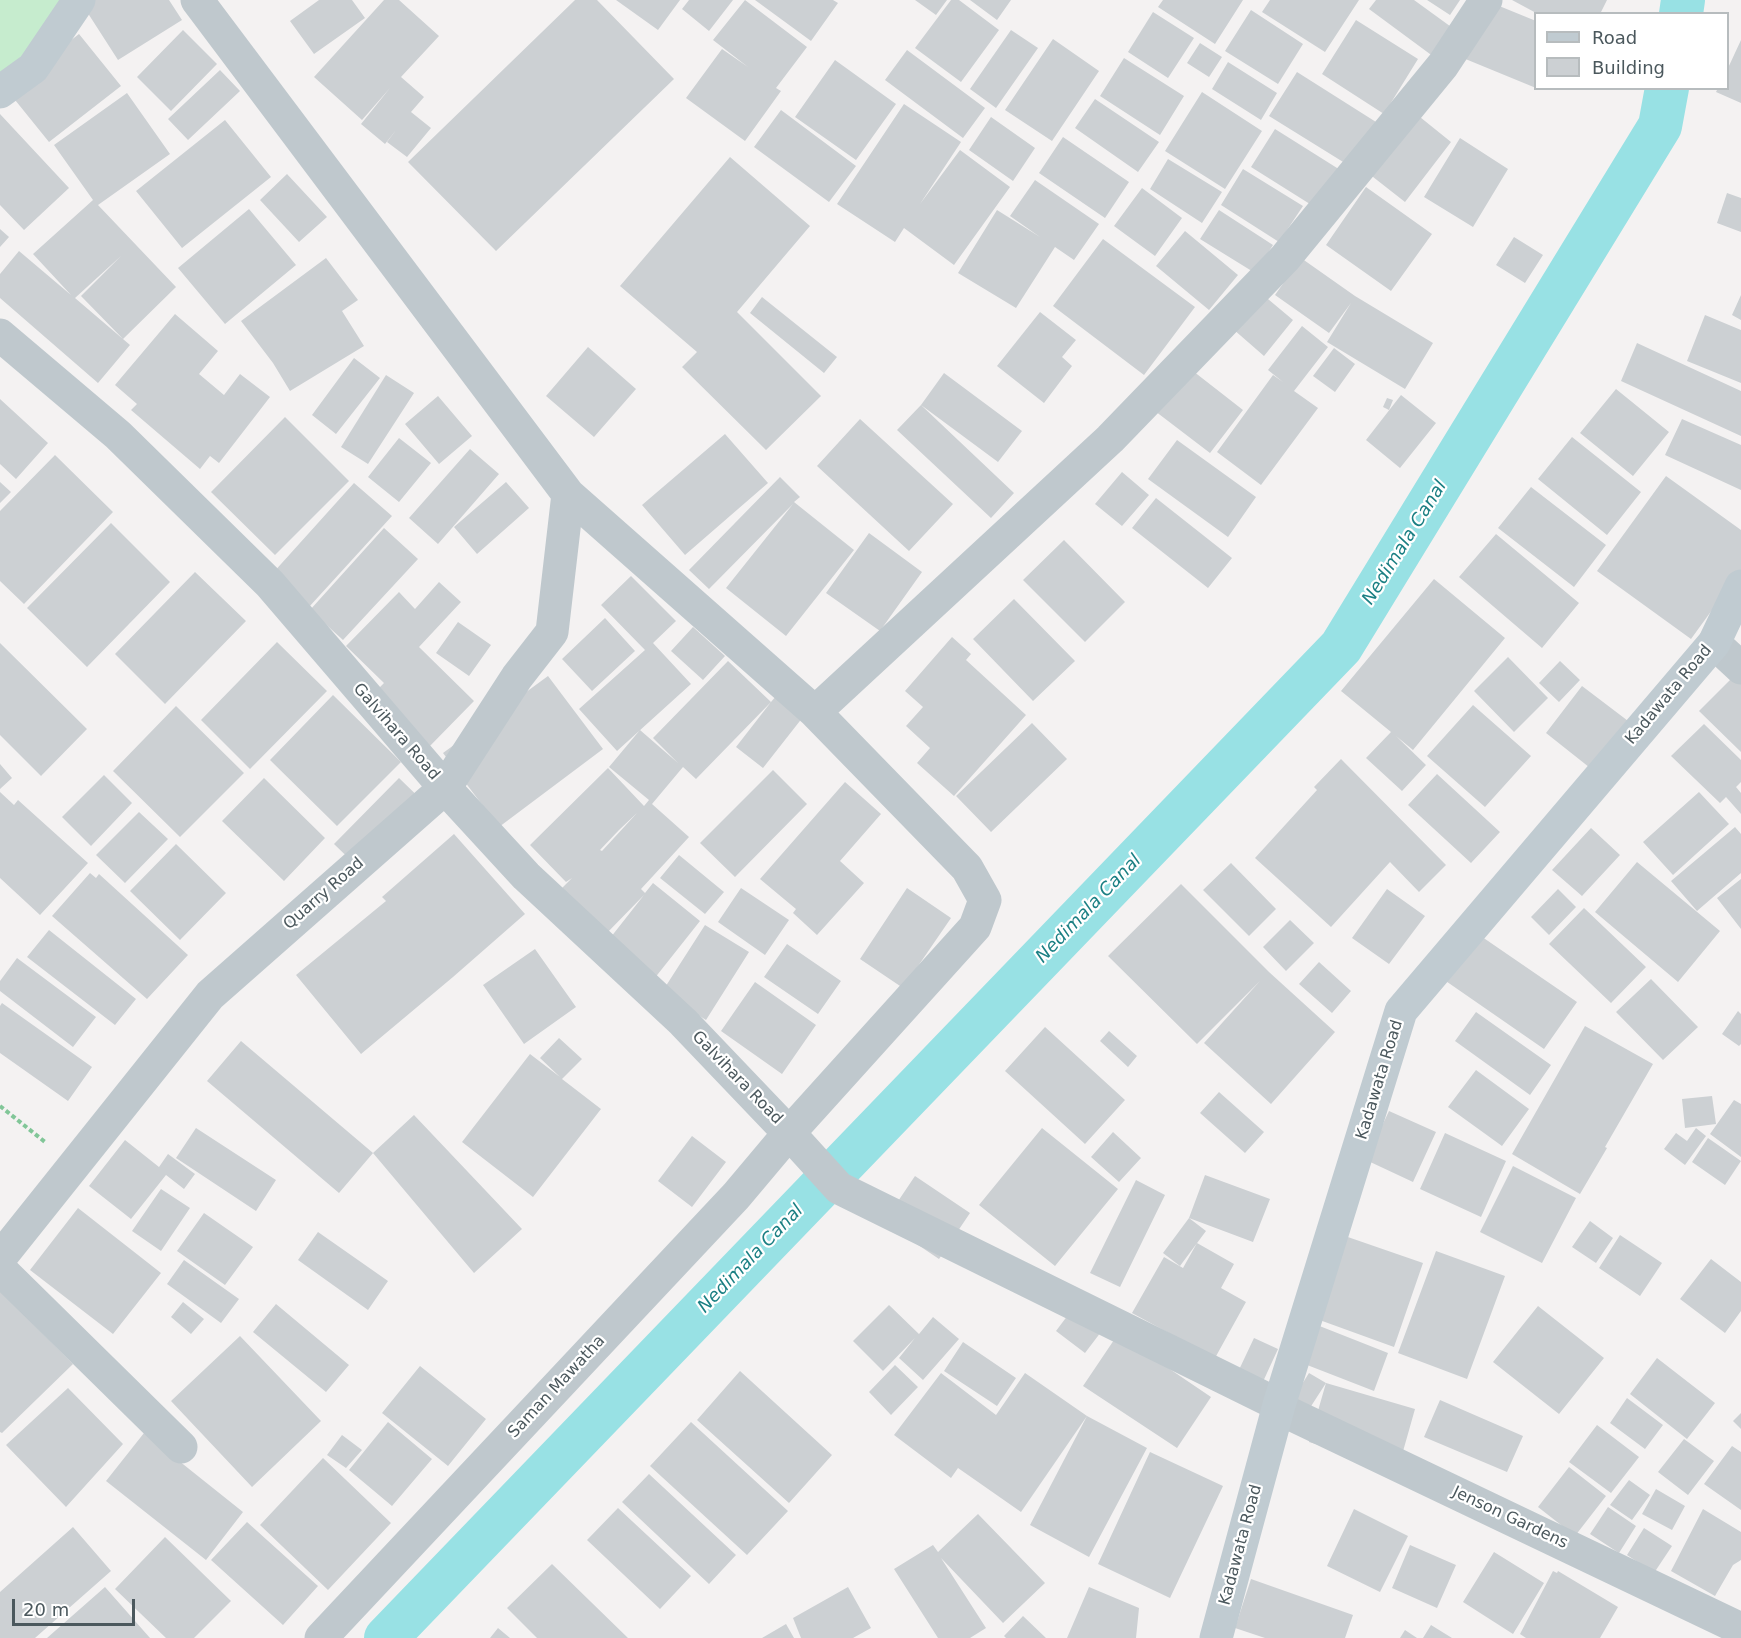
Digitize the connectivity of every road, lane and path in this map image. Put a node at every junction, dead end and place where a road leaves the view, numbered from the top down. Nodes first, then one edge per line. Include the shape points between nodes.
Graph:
1 (79, 0) edge
2 (197, 0) edge
3 (1486, 0) edge
4 (0, 92) edge
5 (0, 335) edge
6 (568, 494) junction
7 (1741, 586) edge
8 (1714, 643) junction
9 (1741, 668) edge
10 (815, 712) junction
11 (445, 788) junction
12 (0, 1106) edge
13 (789, 1133) junction
14 (74, 1165) junction
15 (0, 1258) edge
16 (0, 1269) edge
17 (1278, 1406) junction
18 (181, 1447) dead end
19 (1741, 1629) edge
20 (321, 1638) edge
21 (1216, 1638) edge

1 - 4 street via 33,68
2 - 6 street, Saman Mawatha
3 - 10 street via 1443,64 1285,258 1110,439
5 - 11 street, Galvihara Road via 118,435 270,584
6 - 10 street, Saman Mawatha
6 - 11 street, Quarry Road via 552,632 517,677
7 - 8 street, Kadawata Road
8 - 9 street
8 - 17 street, Kadawata Road via 1401,1011
10 - 13 street, Saman Mawatha via 967,868 985,900 975,927
11 - 13 street, Galvihara Road via 526,876 683,1022
11 - 14 street, Quarry Road via 210,995
12 - 14 path
13 - 17 street, Galvihara Road via 839,1188
13 - 20 street, Saman Mawatha via 736,1196
14 - 15 street, Quarry Road
16 - 18 street
17 - 19 street, Jenson Gardens
17 - 21 street, Kadawata Road

